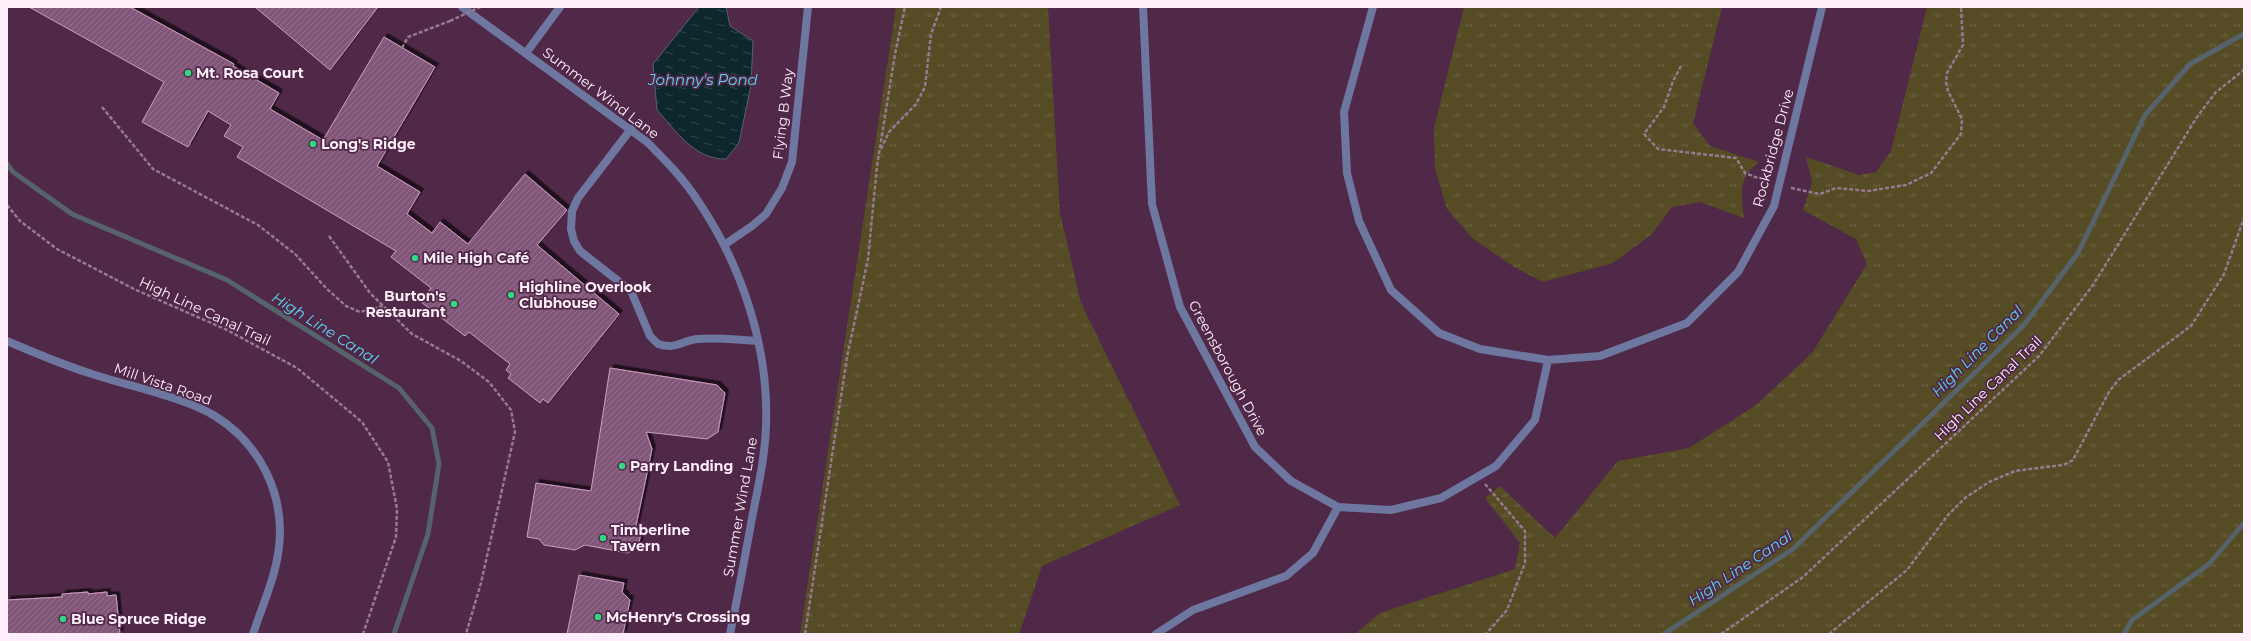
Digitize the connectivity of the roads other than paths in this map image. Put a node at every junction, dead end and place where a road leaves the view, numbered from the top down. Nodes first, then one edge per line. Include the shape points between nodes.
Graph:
1 (462, 7) edge
2 (560, 7) edge
3 (808, 7) edge
4 (1144, 7) edge
5 (1373, 7) edge
6 (1822, 7) edge
7 (526, 53) junction
8 (631, 129) junction
9 (724, 244) junction
10 (7, 341) edge
11 (758, 341) junction
12 (1548, 360) junction
13 (1338, 507) junction
14 (253, 634) edge
15 (730, 634) edge
16 (1156, 634) edge

1 - 7 street, Summer Wind Lane
2 - 7 street
3 - 9 street, Flying B Way via 792,162 782,188 766,214
4 - 13 street, Greensborough Drive via 1152,204 1180,307 1255,447 1291,481
5 - 12 street, Rockbridge Drive via 1344,112 1347,173 1359,221 1391,290 1439,334 1480,349
6 - 12 street, Rockbridge Drive via 1774,206 1738,272 1687,323 1600,356
7 - 8 street, Summer Wind Lane
8 - 9 street, Summer Wind Lane via 671,166 698,200
8 - 11 street via 578,198 570,220 574,241 580,251 631,291 650,336 658,344 676,347 696,339 712,338
9 - 11 street, Summer Wind Lane via 749,306
10 - 14 street, Mill Vista Road via 91,374 185,403 214,416 235,431 250,447 266,468 280,518 276,564
11 - 15 street, Summer Wind Lane via 766,425 763,463
12 - 13 street, Greensborough Drive via 1535,420 1496,466 1441,498 1391,510
13 - 16 street via 1313,554 1286,576 1193,610

